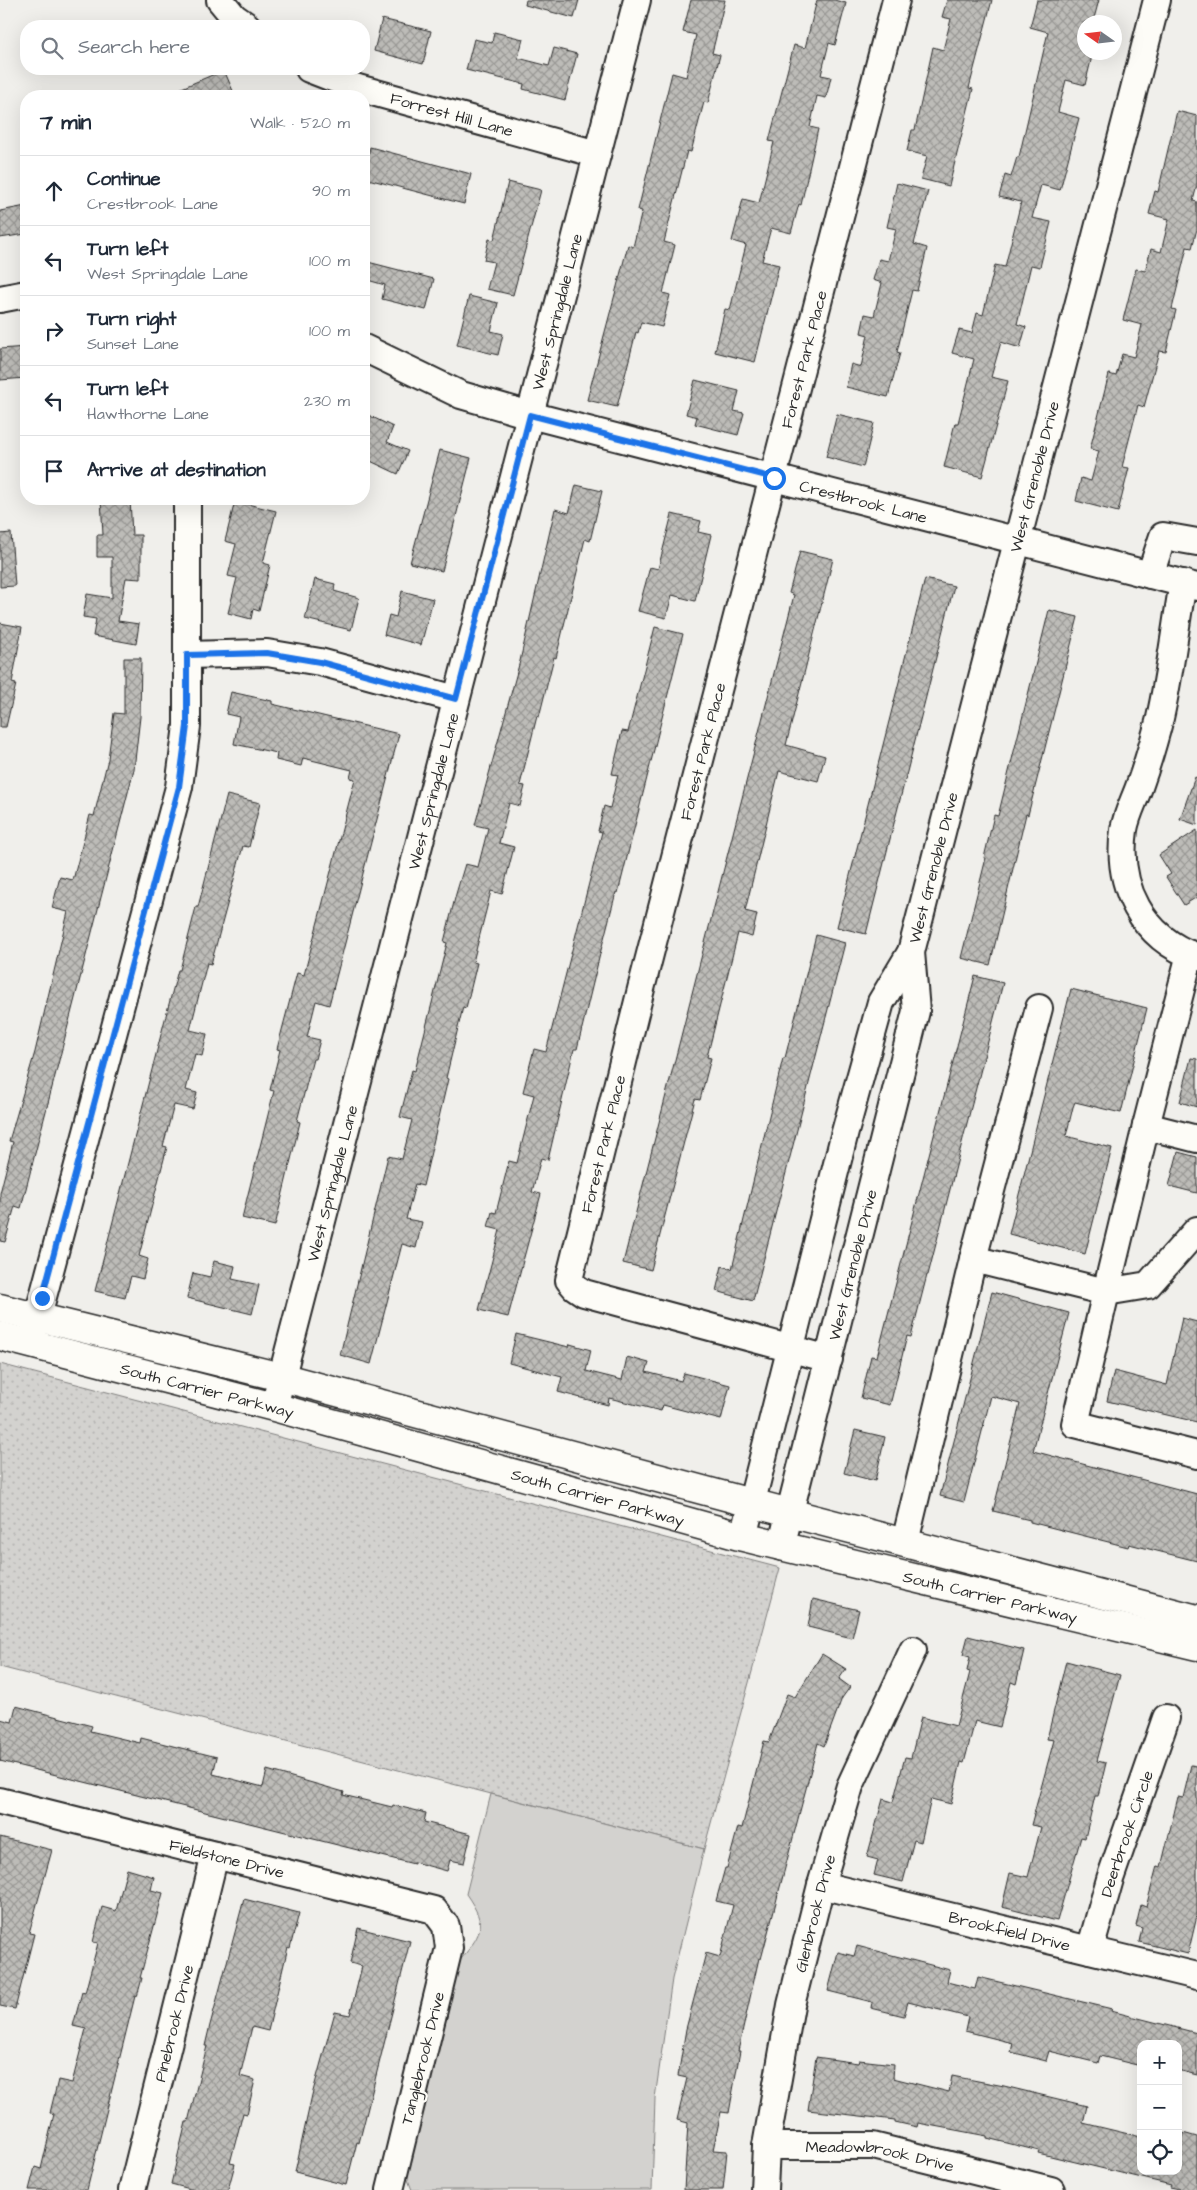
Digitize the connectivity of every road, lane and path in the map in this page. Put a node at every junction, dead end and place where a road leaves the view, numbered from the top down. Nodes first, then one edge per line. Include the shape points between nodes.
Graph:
1 (220, 0) edge
2 (636, 0) edge
3 (896, 0) edge
4 (1157, 0) edge
5 (238, 20) edge
6 (324, 75) edge
7 (365, 90) edge
8 (370, 91) edge
9 (597, 154) junction
10 (20, 295) edge
11 (0, 299) edge
12 (370, 351) edge
13 (530, 415) junction
14 (774, 478) junction
15 (187, 505) edge
16 (1017, 540) junction
17 (1197, 542) edge
18 (1150, 575) junction
19 (1190, 585) edge
20 (187, 655) junction
21 (456, 699) junction
22 (911, 952) junction
23 (1194, 956) edge
24 (1040, 1008) dead end
25 (1146, 1126) junction
26 (1197, 1139) edge
27 (1197, 1230) edge
28 (973, 1259) junction
29 (1106, 1292) junction
30 (0, 1308) edge
31 (34, 1331) junction
32 (0, 1336) edge
33 (789, 1349) junction
34 (830, 1358) junction
35 (281, 1377) junction
36 (274, 1407) junction
37 (1197, 1455) edge
38 (751, 1503) junction
39 (790, 1513) junction
40 (742, 1537) junction
41 (905, 1542) junction
42 (781, 1547) junction
43 (1197, 1619) edge
44 (1197, 1646) edge
45 (913, 1650) dead end
46 (1166, 1718) dead end
47 (0, 1801) edge
48 (215, 1855) junction
49 (821, 1885) junction
50 (446, 1926) joint
51 (1090, 1950) junction
52 (1197, 1976) edge
53 (766, 2146) junction
54 (132, 2190) edge
55 (390, 2190) edge
56 (764, 2190) edge
57 (1050, 2190) edge

1 - 5 street
2 - 9 street, West Springdale Lane
3 - 14 street, Forest Park Place
4 - 16 street, West Grenoble Drive
6 - 7 street, Forrest Hill Lane
8 - 9 street, Forrest Hill Lane
9 - 13 street, West Springdale Lane
10 - 11 street
12 - 13 street, Crestbrook Lane via 461,395
13 - 14 street, Crestbrook Lane
13 - 21 street, West Springdale Lane
14 - 16 street, Crestbrook Lane
14 - 33 street, Forest Park Place via 569,1280 584,1293
15 - 20 street
16 - 18 street, Crestbrook Lane
16 - 22 street, West Grenoble Drive
17 - 18 street via 1163,536
18 - 19 street, Crestbrook Lane
19 - 23 street via 1147,767 1124,829 1123,856 1127,885 1139,914 1160,937
20 - 21 street via 267,653 320,662
20 - 31 street via 187,726 179,787
21 - 35 street, West Springdale Lane
22 - 33 street, West Grenoble Drive via 881,1002
22 - 34 street, West Grenoble Drive via 916,1011
23 - 25 street
24 - 28 street
25 - 26 street
25 - 29 street
27 - 29 street via 1148,1285
28 - 29 street
28 - 41 street
29 - 37 street via 1076,1424
30 - 31 main road, South Carrier Parkway
31 - 32 main road, South Carrier Parkway
31 - 35 main road, South Carrier Parkway
31 - 36 main road, South Carrier Parkway
33 - 34 street
33 - 38 street, West Grenoble Drive
34 - 39 street, West Grenoble Drive
35 - 36 street, West Springdale Lane
35 - 38 main road, South Carrier Parkway
36 - 40 main road, South Carrier Parkway
38 - 39 main road, South Carrier Parkway
38 - 40 street, West Grenoble Drive
39 - 41 main road, South Carrier Parkway
39 - 42 street, West Grenoble Drive
40 - 42 main road, South Carrier Parkway
41 - 43 main road, South Carrier Parkway
42 - 44 main road, South Carrier Parkway
45 - 49 street, Glenbrook Drive via 850,1786
46 - 51 street, Deerbrook Circle via 1110,1879
47 - 48 street, Fieldstone Drive
48 - 50 street, Fieldstone Drive via 434,1910
48 - 54 street, Pinebrook Drive
49 - 51 street, Brookfield Drive
49 - 53 street, Glenbrook Drive via 791,2005
50 - 55 street, Tanglebrook Drive via 449,1948
51 - 52 street, Brookfield Drive
53 - 56 street, Glenbrook Drive
53 - 57 street, Meadowbrook Drive via 873,2146

